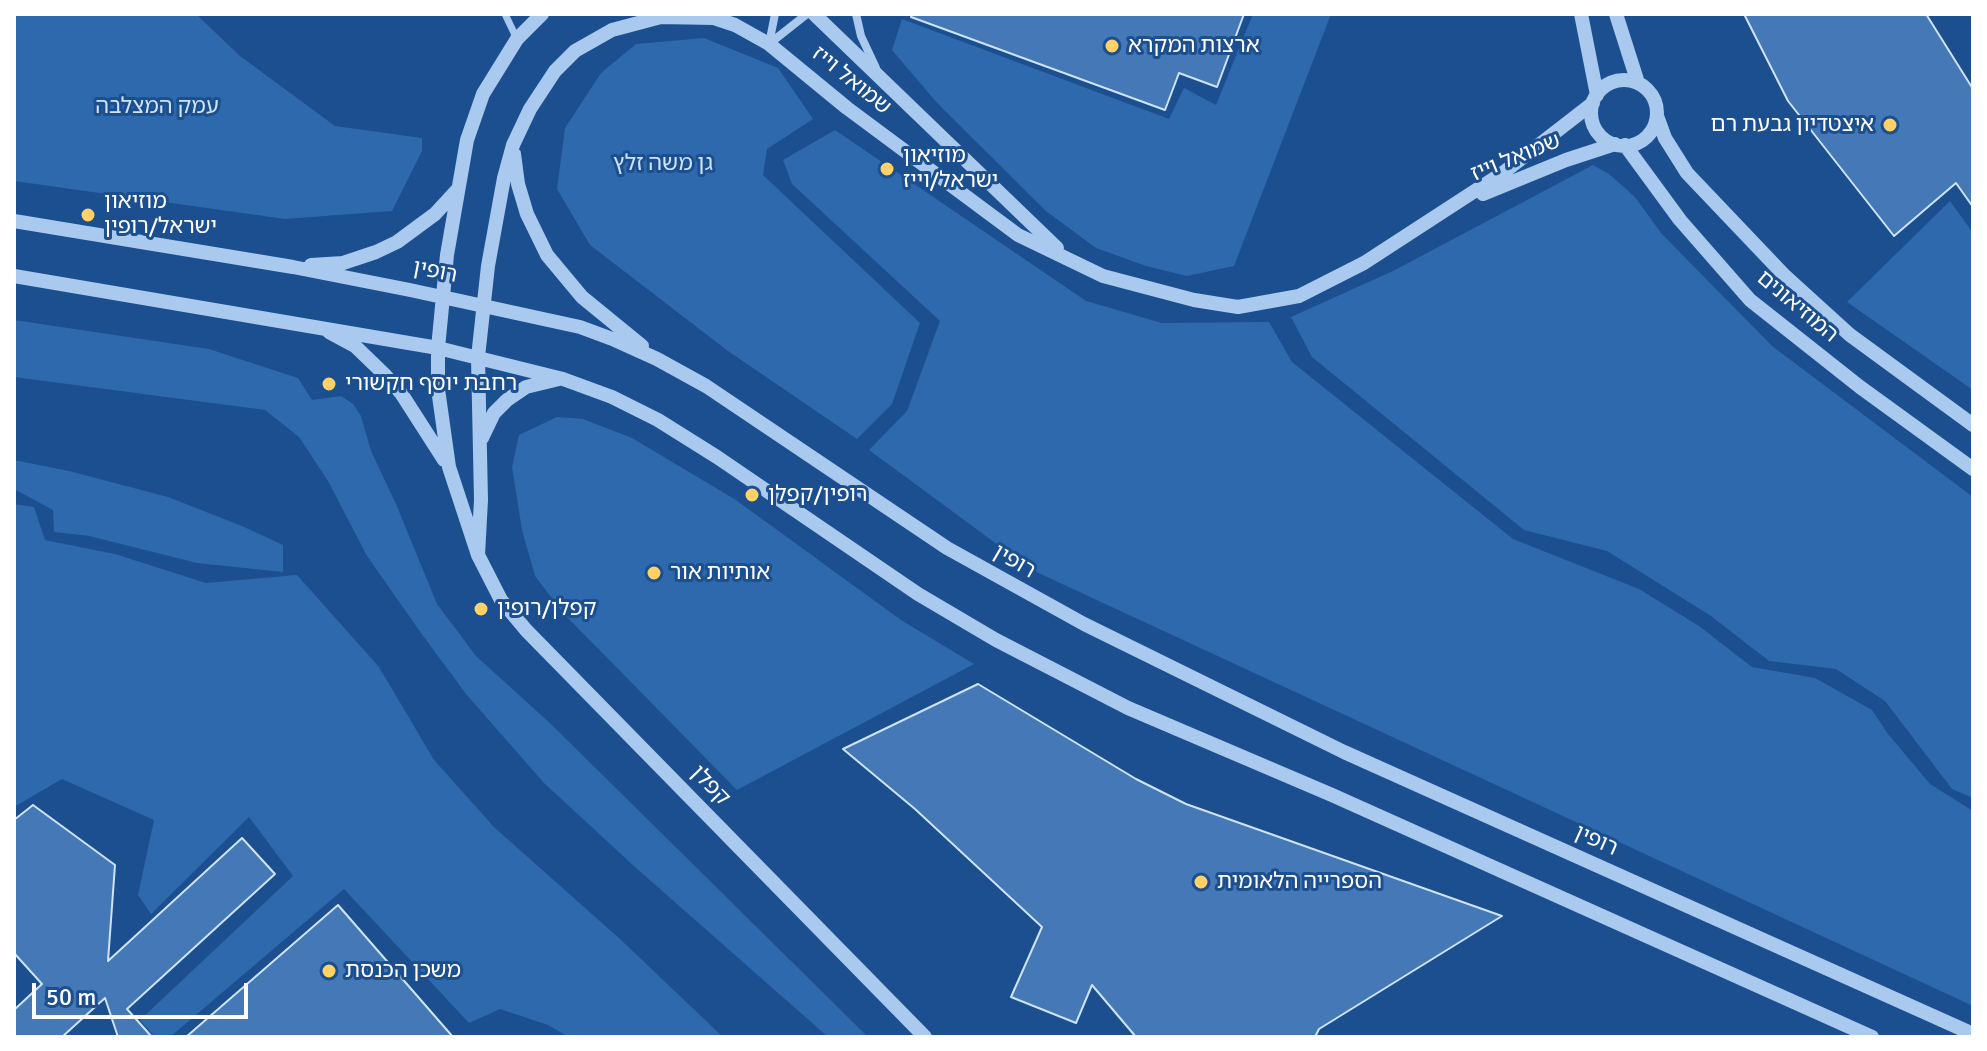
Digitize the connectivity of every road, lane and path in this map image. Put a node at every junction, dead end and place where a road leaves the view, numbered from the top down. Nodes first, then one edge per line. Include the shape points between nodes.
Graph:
1 (505, 14) edge
2 (542, 14) edge
3 (775, 14) edge
4 (807, 14) edge
5 (814, 14) edge
6 (856, 14) edge
7 (1581, 14) edge
8 (1616, 14) edge
9 (517, 39) junction
10 (769, 44) junction
11 (880, 76) junction
12 (1638, 83) junction
13 (1595, 99) junction
14 (1657, 116) junction
15 (513, 145) junction
16 (1620, 145) junction
17 (458, 189) junction
18 (1436, 217) junction
19 (14, 221) edge
20 (1073, 261) junction
21 (293, 267) junction
22 (14, 276) edge
23 (442, 296) junction
24 (484, 305) junction
25 (319, 325) junction
26 (438, 348) junction
27 (478, 357) junction
28 (657, 359) junction
29 (563, 379) junction
30 (1973, 425) edge
31 (479, 449) junction
32 (449, 467) junction
33 (1973, 469) edge
34 (478, 555) junction
35 (1973, 1034) edge
36 (925, 1037) edge
37 (1872, 1037) edge

1 - 9 street
2 - 9 street
3 - 10 street
4 - 10 street
5 - 11 street, שמואל וייז
6 - 11 street
7 - 13 street
8 - 12 street
9 - 17 street via 483,94
10 - 15 street, שמואל וייז via 735,25 702,17 661,17 612,30 575,51 555,71
10 - 20 street, שמואל וייז via 984,211 1018,235
11 - 20 street, שמואל וייז
12 - 13 street via 1620,80 1602,88
12 - 14 street via 1653,96
13 - 16 street via 1591,113 1598,132
13 - 18 street, שמואל וייז via 1516,163
14 - 16 street via 1644,139
14 - 30 street, המוזיאונים via 1687,173 1785,276 1850,335
15 - 24 street, שמואל וייז
15 - 28 street via 518,184 547,255 582,297
16 - 18 street, שמואל וייז via 1504,184
16 - 33 street, המוזיאונים via 1750,300
17 - 21 street via 435,214 376,252 343,263
17 - 23 street
18 - 20 street, שמואל וייז via 1299,296 1249,306 1138,286
19 - 21 street, רופין
21 - 23 street, רופין
22 - 25 street
23 - 24 street, רופין
23 - 26 street, קפלן
24 - 27 street, שמואל וייז
24 - 28 street, רופין via 580,327
25 - 26 street
25 - 32 street via 377,366
26 - 27 street
26 - 32 street, קפלן
27 - 29 street
27 - 31 street
28 - 35 street, רופין via 706,386 947,548 1084,624 1344,752
29 - 31 street via 526,387 507,400 485,427
29 - 37 street via 658,420 918,594 1128,708
31 - 34 street
32 - 34 street, קפלן
34 - 36 street, קפלן via 501,600 526,630

